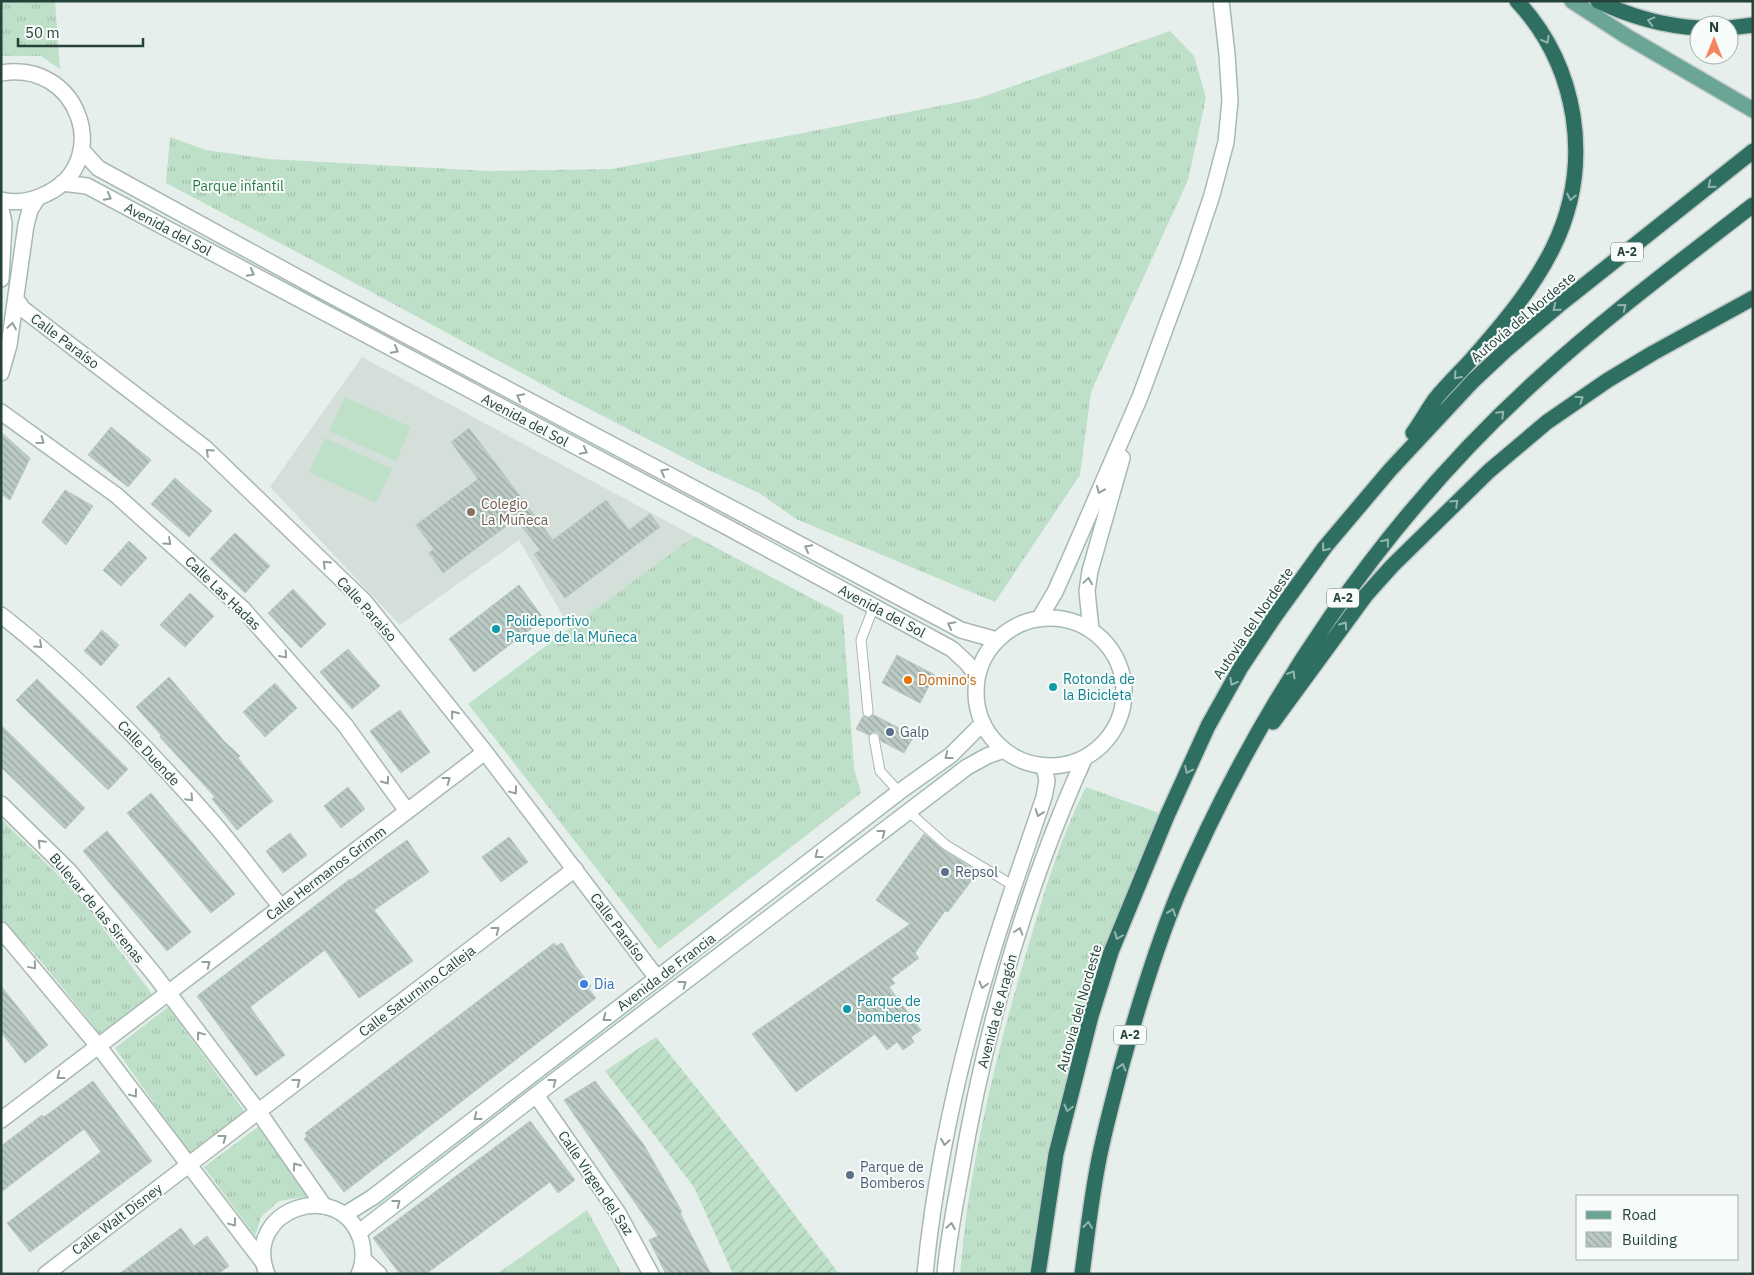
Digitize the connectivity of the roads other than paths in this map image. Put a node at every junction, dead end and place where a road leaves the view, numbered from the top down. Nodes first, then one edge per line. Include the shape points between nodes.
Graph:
1 (1220, 1) edge
2 (1517, 1) edge
3 (1572, 1) edge
4 (1598, 1) edge
5 (1753, 25) edge
6 (1689, 27) edge
7 (1739, 27) edge
8 (1, 73) edge
9 (1753, 110) edge
10 (81, 149) junction
11 (1753, 152) edge
12 (62, 183) junction
13 (37, 199) junction
14 (1, 200) edge
15 (1753, 205) edge
16 (1, 209) edge
17 (1, 279) edge
18 (1753, 298) edge
19 (16, 299) junction
20 (1, 373) edge
21 (1140, 397) junction
22 (1, 412) edge
23 (1390, 470) junction
24 (874, 606) junction
25 (1, 615) edge
26 (1039, 619) junction
27 (1091, 630) junction
28 (997, 640) junction
29 (978, 676) junction
30 (868, 712) dead end
31 (982, 723) junction
32 (874, 738) dead end
33 (1004, 750) junction
34 (485, 752) junction
35 (1084, 758) junction
36 (1242, 762) junction
37 (1044, 766) junction
38 (899, 792) junction
39 (1, 804) edge
40 (407, 811) junction
41 (909, 812) junction
42 (575, 869) junction
43 (1014, 886) junction
44 (281, 908) junction
45 (1, 930) edge
46 (657, 978) junction
47 (168, 994) junction
48 (99, 1047) junction
49 (536, 1095) junction
50 (258, 1111) junction
51 (1, 1120) edge
52 (188, 1164) junction
53 (324, 1206) junction
54 (344, 1215) junction
55 (358, 1233) junction
56 (361, 1266) edge
57 (265, 1271) edge
58 (46, 1274) edge
59 (378, 1274) edge
60 (651, 1274) edge
61 (925, 1274) edge
62 (945, 1274) edge
63 (1038, 1274) edge
64 (1082, 1274) edge

1 - 21 street via 1230,102 1226,142 1189,264
2 -> 23 highway via 1540,28 1565,81 1577,139 1571,198 1561,231 1532,286 1436,399
3 - 9 main road
6 -> 4 highway via 1652,22
5 - 7 highway
8 - 10 street via 29,72 60,87 78,115
10 - 12 street via 74,168
28 -> 10 street, Avenida del Sol via 961,630 318,289 98,168
11 -> 23 highway, Autovía del Nordeste / A-2 via 1506,350
12 - 13 street
12 -> 24 street, Avenida del Sol via 87,186
13 - 14 street via 23,202
13 - 19 street via 26,225
36 -> 15 highway, A-2 via 1327,620 1436,481 1538,378
16 - 17 street via 4,223
36 -> 18 highway via 1366,595 1397,560 1489,471 1547,422 1608,380
20 -> 19 street
34 -> 19 street, Calle Paraíso via 364,602 337,575 205,448 23,309
21 -> 26 street via 1055,592
27 -> 21 street via 1087,591 1090,571
22 -> 40 street, Calle Las Hadas via 116,495 243,609 345,725
23 -> 63 highway, Autovía del Nordeste / A-2 via 1325,547 1241,667 1208,726 1167,816 1111,952 1091,1016 1056,1154
24 - 29 street, Avenida del Sol via 952,649
24 - 30 lane via 861,640
25 -> 44 street, Calle Duende via 36,642 120,722 210,819
26 - 27 street via 1069,620
26 - 28 street via 1009,630
27 - 35 street via 1114,655 1122,671 1125,697 1119,722 1104,743
28 - 29 street via 985,657
29 - 31 street via 976,692
31 - 33 street
31 -> 38 street, Avenida de Francia via 951,755
32 - 38 lane via 880,771
33 - 37 street via 1023,761
33 - 41 street, Avenida de Francia via 967,767
40 -> 34 street, Calle Hermanos Grimm
34 -> 42 street, Calle Paraíso
35 - 37 street via 1065,765
62 -> 35 street, Avenida de Aragón via 967,1136 1005,974 1036,878
64 -> 36 highway, A-2 via 1098,1161 1132,1029 1178,896
37 -> 43 street, Avenida de Aragón via 1047,780 1044,797
38 -> 46 street, Avenida de Francia
47 -> 39 street, Bulevar de las Sirenas via 70,872
40 - 44 street, Calle Hermanos Grimm
41 - 43 lane via 946,845
49 -> 41 street, Avenida de Francia
42 - 46 street, Calle Paraíso
50 -> 42 street, Calle Saturnino Calleja
43 -> 61 street, Avenida de Aragón via 963,1058 947,1132
47 -> 44 street, Calle Hermanos Grimm
45 -> 48 street
46 -> 54 street, Avenida de Francia via 373,1197
47 - 48 street
50 -> 47 street, Bulevar de las Sirenas
48 -> 51 street
48 -> 52 street
55 -> 49 street, Avenida de Francia
49 - 60 street, Calle Virgen del Saz via 618,1213
52 -> 50 street
53 -> 50 street, Bulevar de las Sirenas
52 -> 57 street
52 - 58 street, Calle Walt Disney
53 - 54 street
53 - 57 street via 302,1206 283,1214 272,1226 264,1241
54 - 55 street
55 - 56 street via 362,1246
56 - 59 street

